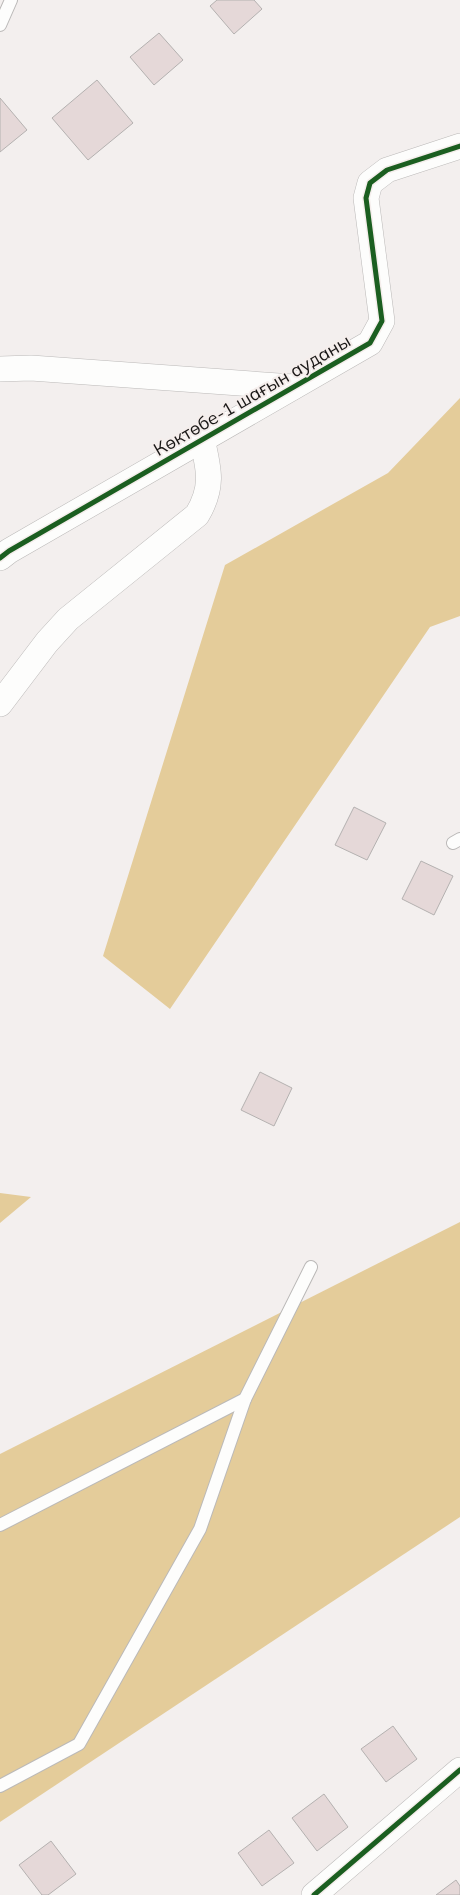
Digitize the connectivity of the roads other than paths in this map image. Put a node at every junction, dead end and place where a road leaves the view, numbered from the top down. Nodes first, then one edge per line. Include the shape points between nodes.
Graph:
1 (11, 0) edge
2 (0, 25) edge
3 (460, 146) edge
4 (0, 369) edge
5 (292, 387) junction
6 (202, 439) junction
7 (0, 558) edge
8 (0, 704) edge
9 (311, 1267) dead end
10 (245, 1399) junction
11 (0, 1525) edge
12 (460, 1770) edge
13 (0, 1786) edge
14 (314, 1895) edge

1 - 2 lane
3 - 5 street, Көктөбе-1 шағын ауданы via 387,170 370,184 366,198 382,321 370,343
4 - 5 street via 31,368
5 - 6 street, Көктөбе-1 шағын ауданы
6 - 7 street, Көктөбе-1 шағын ауданы
6 - 8 street via 210,473 208,492 197,515 68,619
9 - 10 lane
10 - 11 lane
10 - 13 lane via 200,1529 79,1744
12 - 14 street

